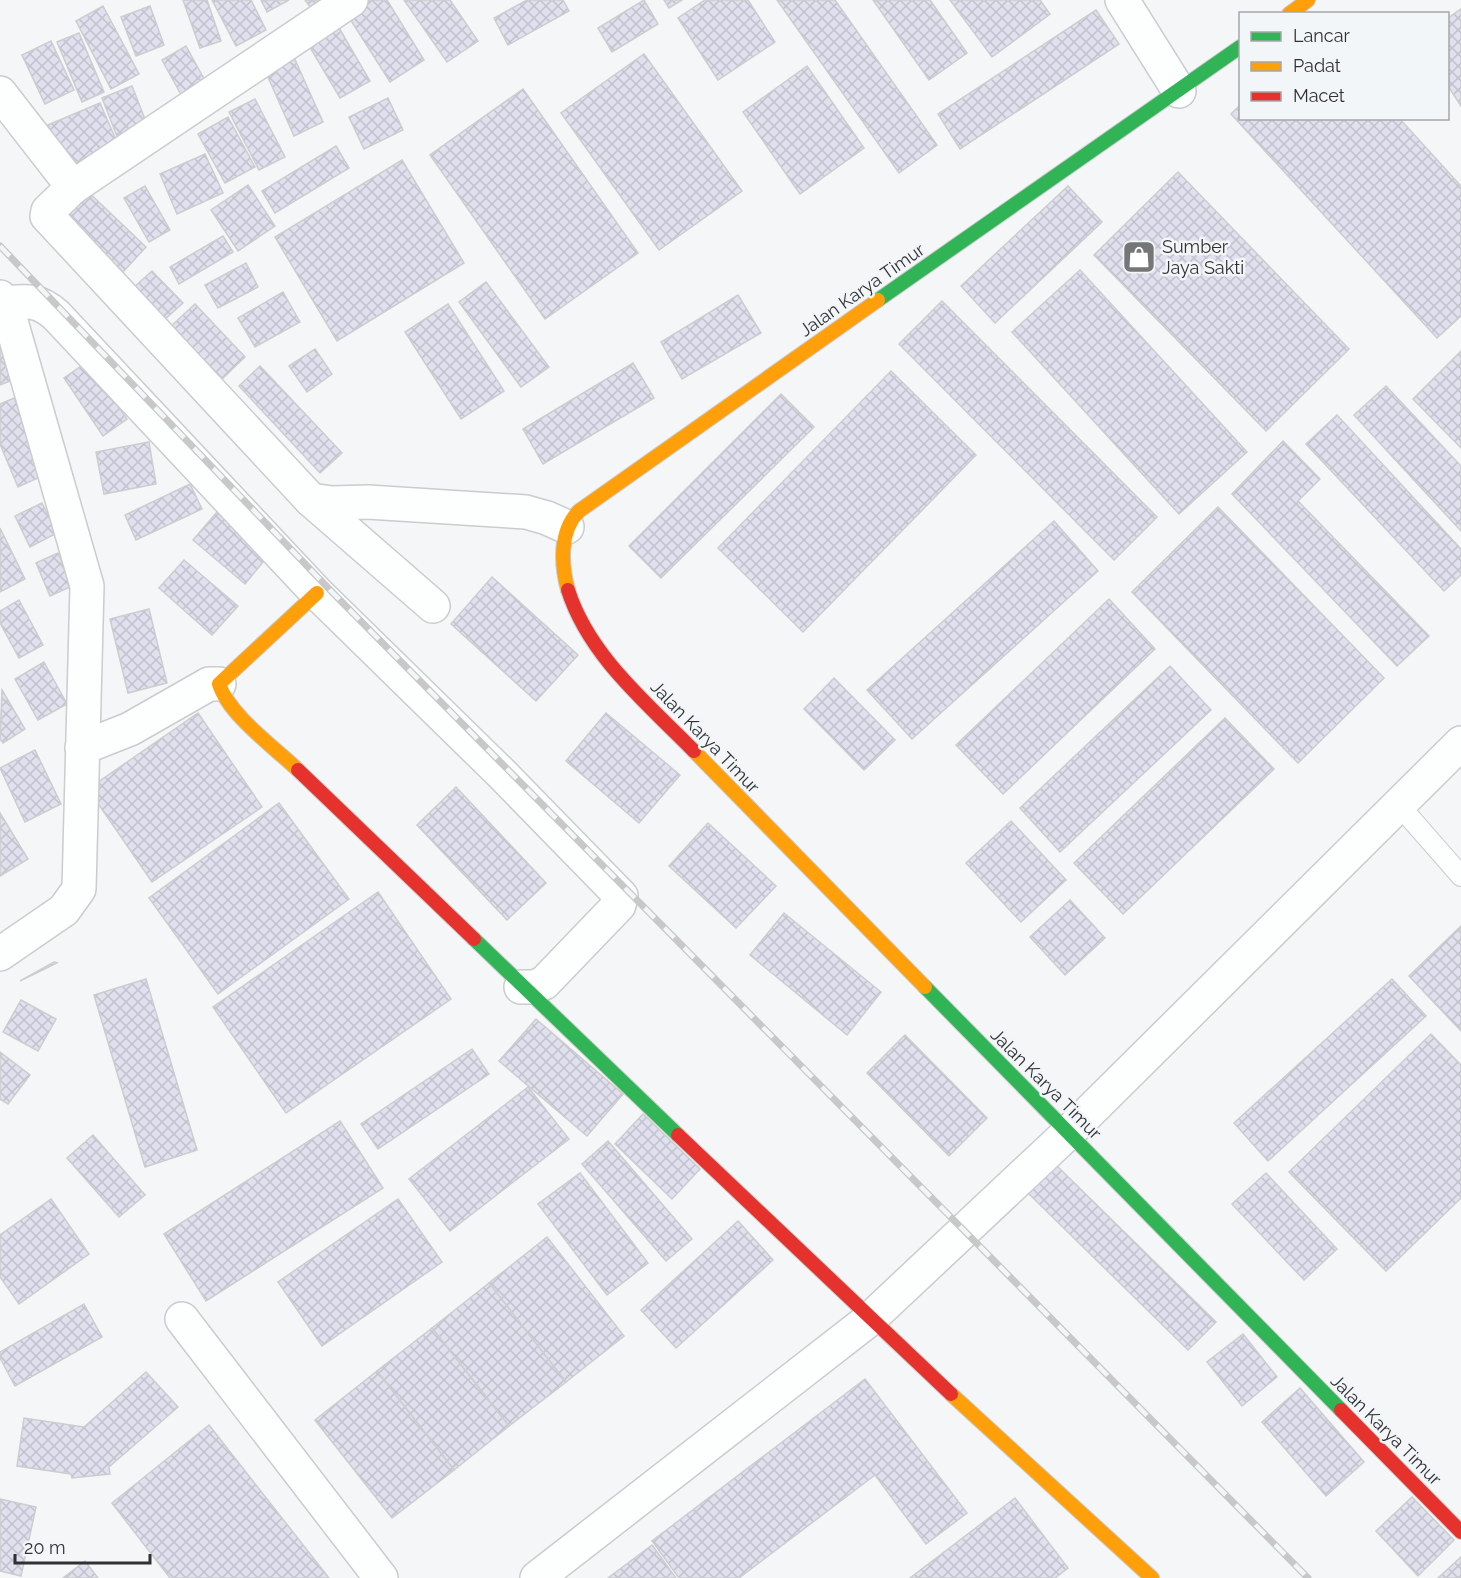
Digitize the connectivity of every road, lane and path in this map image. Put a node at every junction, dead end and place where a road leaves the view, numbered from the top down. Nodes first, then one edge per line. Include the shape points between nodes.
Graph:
1 (351, 0) edge
2 (1122, 0) edge
3 (1308, 0) edge
4 (1292, 12) edge
5 (1239, 48) edge
6 (1179, 91) junction
7 (0, 93) edge
8 (72, 187) junction
9 (2, 300) edge
10 (311, 500) junction
11 (567, 527) junction
12 (317, 593) junction
13 (433, 606) dead end
14 (219, 684) junction
15 (1461, 743) edge
16 (82, 748) junction
17 (1398, 804) junction
18 (1461, 876) edge
19 (0, 954) edge
20 (521, 987) junction
21 (1068, 1133) junction
22 (182, 1319) dead end
23 (870, 1319) junction
24 (1461, 1532) edge
25 (381, 1578) edge
26 (537, 1578) edge
27 (1152, 1578) edge

1 - 8 street
2 - 6 street
3 - 4 street
5 - 6 street, Jalan Karya Timur
6 - 11 street, Jalan Karya Timur via 605,491 576,513
7 - 8 street
8 - 10 street via 47,216
9 - 12 street via 32,300 56,315
9 - 16 street via 87,586
10 - 11 street via 526,512
10 - 13 street
11 - 21 street, Jalan Karya Timur via 562,570 566,588 590,638 621,677
12 - 14 street
12 - 20 street via 621,896 619,905 544,983
14 - 16 street via 209,684 130,729
14 - 20 street via 233,708
15 - 17 street
16 - 19 street via 79,889 64,910
17 - 18 lane
17 - 21 street
20 - 23 street
21 - 23 street
21 - 24 street, Jalan Karya Timur
22 - 25 street
23 - 26 street
23 - 27 street

